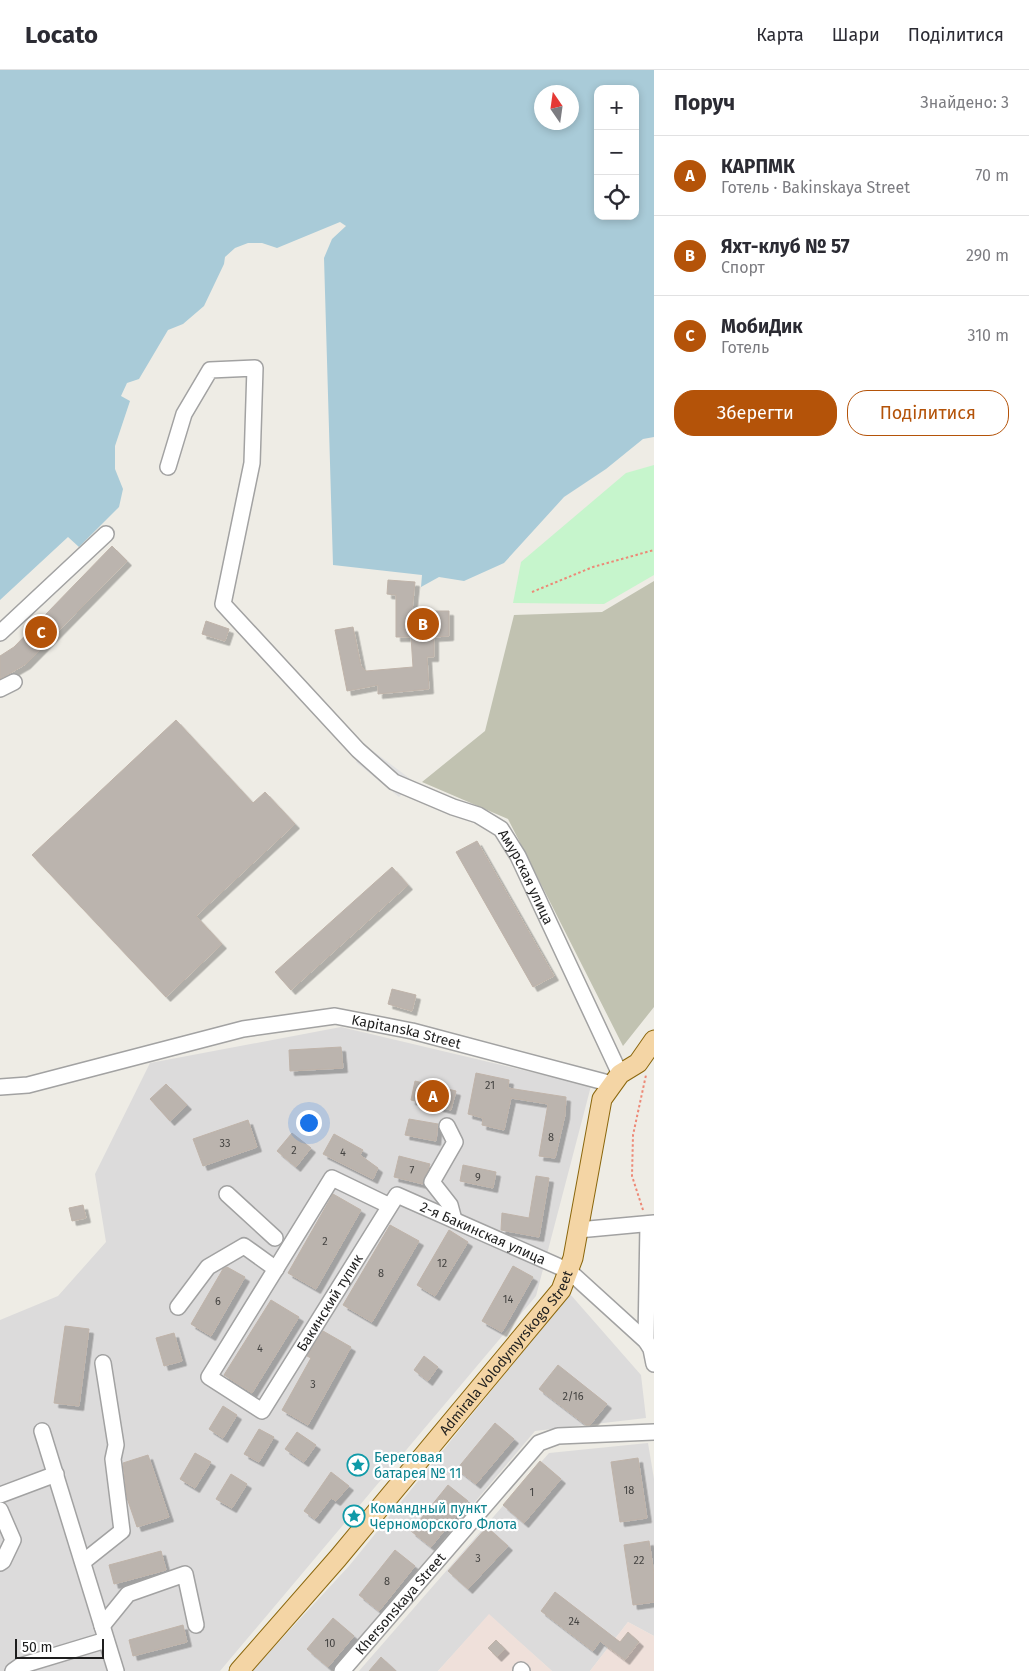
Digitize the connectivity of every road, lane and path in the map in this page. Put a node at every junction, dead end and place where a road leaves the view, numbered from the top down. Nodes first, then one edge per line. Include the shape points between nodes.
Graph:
1 (168, 466) dead end
2 (106, 534) dead end
3 (654, 550) edge
4 (532, 592) dead end
5 (0, 633) edge
6 (14, 682) dead end
7 (0, 689) edge
8 (654, 1040) edge
9 (638, 1063) junction
10 (616, 1079) junction
11 (28, 1085) junction
12 (0, 1087) edge
13 (0, 1094) edge
14 (447, 1126) dead end
15 (226, 1194) dead end
16 (393, 1201) junction
17 (454, 1220) junction
18 (651, 1223) edge
19 (578, 1230) junction
20 (298, 1233) junction
21 (275, 1238) junction
22 (244, 1246) junction
23 (276, 1269) junction
24 (569, 1271) junction
25 (178, 1307) dead end
26 (646, 1341) junction
27 (103, 1363) dead end
28 (654, 1364) edge
29 (42, 1431) dead end
30 (654, 1432) edge
31 (56, 1474) junction
32 (0, 1495) edge
33 (0, 1510) edge
34 (82, 1562) junction
35 (0, 1563) edge
36 (196, 1625) dead end
37 (104, 1633) junction
38 (13, 1671) edge
39 (116, 1671) edge
40 (238, 1671) edge
41 (342, 1671) edge

1 - 10 street, Амурская улица via 184,414 210,370 256,368 252,463 223,604 358,750 394,782 453,808 478,815 501,829 521,862
2 - 5 street
3 - 4 path via 593,567
6 - 7 street
8 - 9 main road
9 - 10 main road
9 - 18 path via 647,1077 633,1135 632,1176
10 - 11 street, Kapitanska Street via 335,1016 243,1029
10 - 19 main road, Admirala Volodymyrskogo Street via 602,1099
11 - 12 street
11 - 13 street
14 - 17 street via 455,1142 432,1182 450,1205
15 - 21 street
16 - 17 street, 2-я Бакинская улица
16 - 20 street, 2-я Бакинская улица via 332,1178
16 - 23 street, Бакинский тупик via 262,1411 209,1377
17 - 24 street, 2-я Бакинская улица
18 - 19 street
18 - 26 street
19 - 24 main road, Admirala Volodymyrskogo Street
20 - 21 street
20 - 23 street
21 - 22 street
22 - 23 street
22 - 25 street via 208,1267
24 - 26 street, 2-я Бакинская улица
24 - 40 main road, Admirala Volodymyrskogo Street via 561,1290 338,1558
26 - 28 street
27 - 34 street via 116,1445 113,1459 122,1530
29 - 31 street
30 - 41 street, Khersonskaya Street via 558,1436 539,1443
31 - 32 street
31 - 34 street
33 - 35 street via 13,1540
34 - 37 street
36 - 37 street via 184,1574 128,1594
37 - 38 street
37 - 39 street

